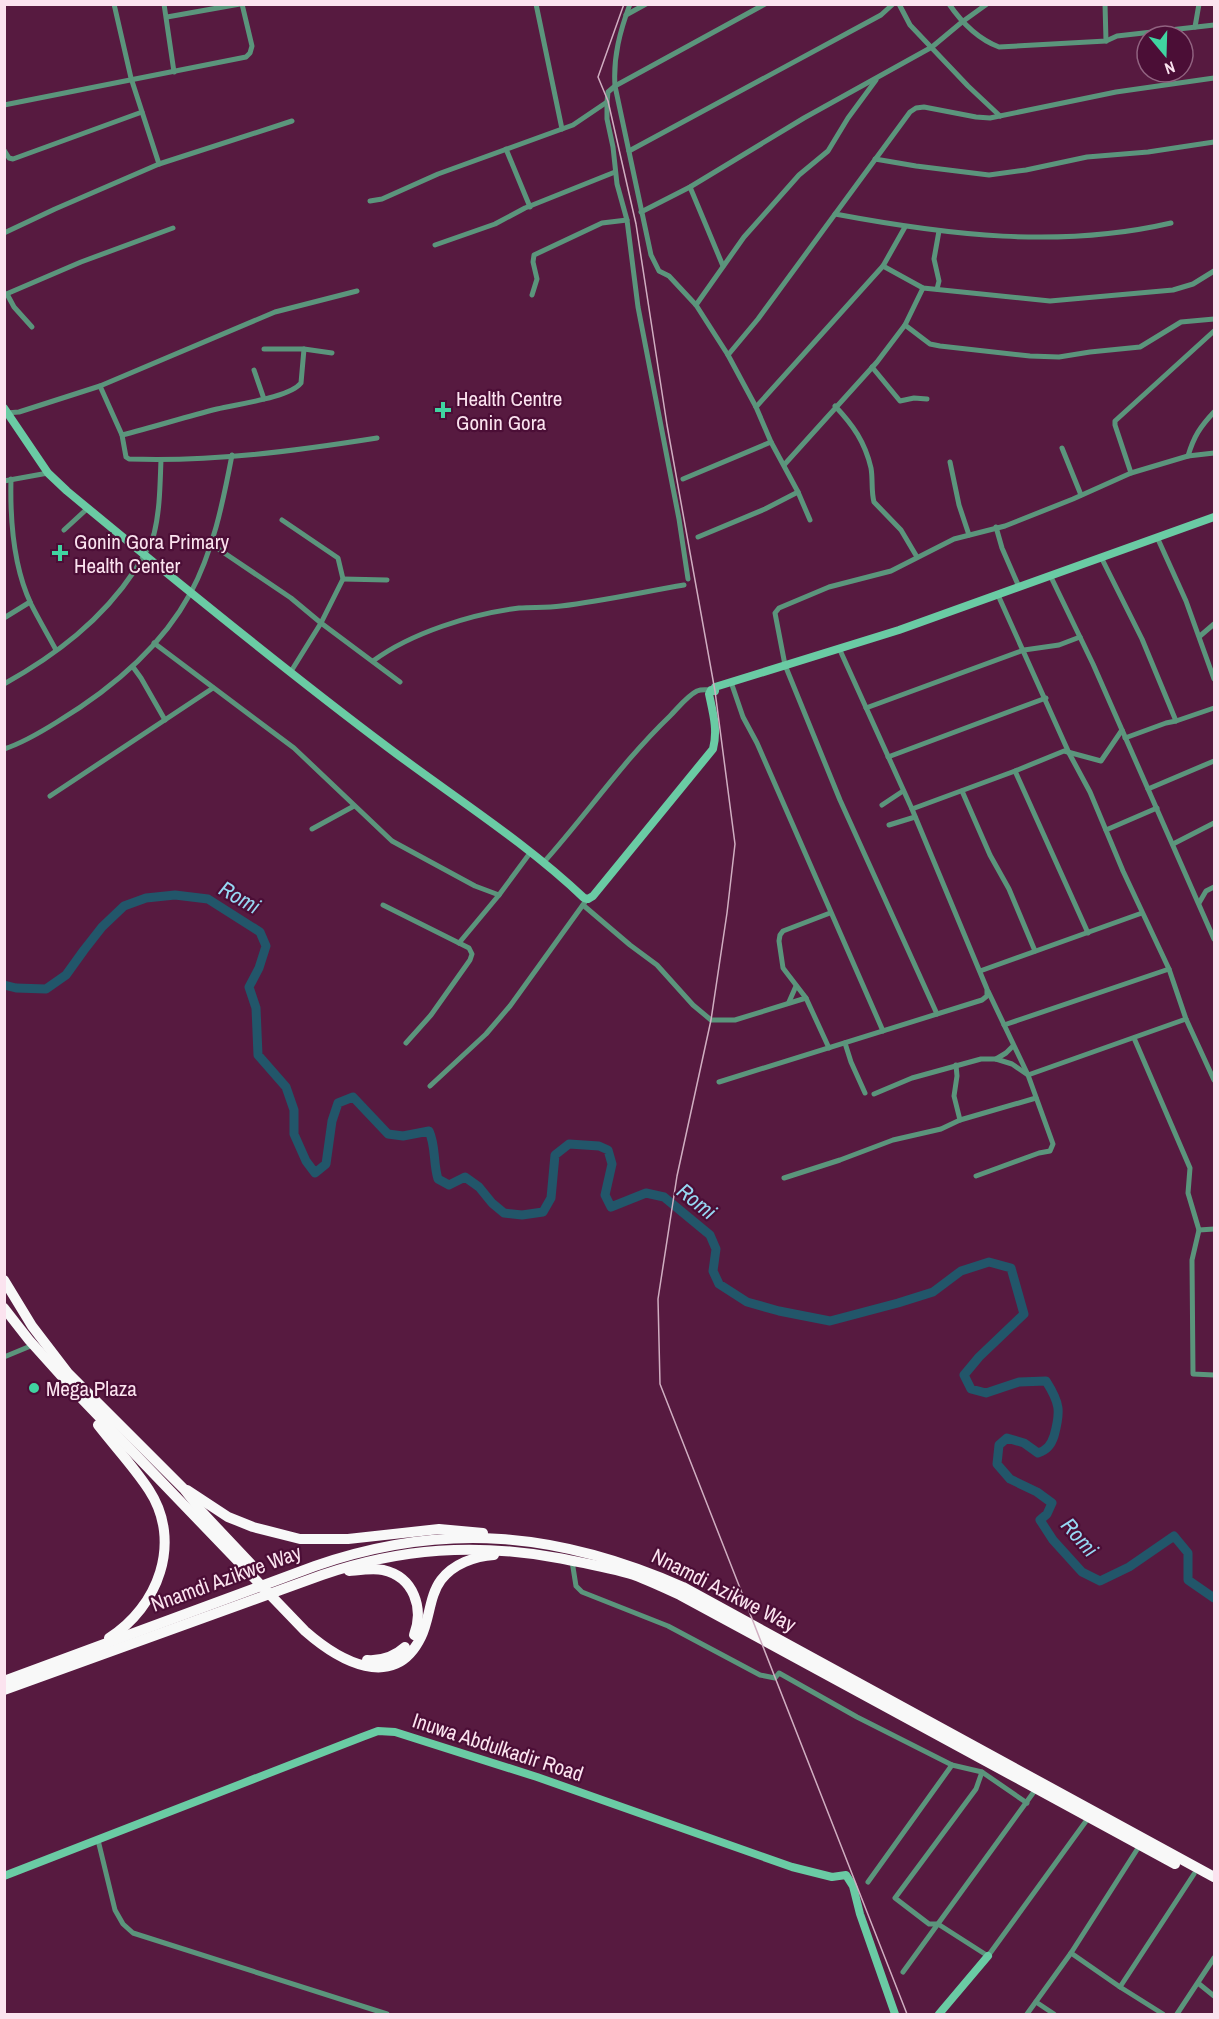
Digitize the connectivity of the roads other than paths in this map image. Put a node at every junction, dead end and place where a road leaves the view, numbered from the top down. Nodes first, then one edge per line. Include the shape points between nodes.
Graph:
1 (114, 4) edge
2 (164, 4) edge
3 (241, 4) edge
4 (536, 4) edge
5 (630, 4) edge
6 (646, 4) edge
7 (765, 4) edge
8 (893, 4) edge
9 (899, 4) edge
10 (949, 4) edge
11 (987, 4) edge
12 (1105, 4) edge
13 (1199, 4) edge
14 (626, 15) junction
15 (166, 17) junction
16 (962, 22) junction
17 (1215, 25) edge
18 (1195, 27) joint
19 (1135, 34) edge
20 (1106, 41) junction
21 (932, 47) junction
22 (174, 72) junction
23 (131, 78) junction
24 (1215, 78) edge
25 (877, 79) junction
26 (615, 86) junction
27 (607, 102) junction
28 (4, 105) edge
29 (142, 112) junction
30 (1000, 116) junction
31 (292, 121) dead end
32 (562, 129) junction
33 (1215, 142) edge
34 (506, 149) junction
35 (4, 150) edge
36 (629, 151) junction
37 (875, 159) junction
38 (159, 164) junction
39 (615, 172) junction
40 (690, 187) junction
41 (370, 201) dead end
42 (530, 207) junction
43 (641, 212) junction
44 (835, 214) junction
45 (627, 219) junction
46 (1171, 224) dead end
47 (905, 227) junction
48 (173, 228) dead end
49 (939, 231) junction
50 (4, 233) edge
51 (435, 245) dead end
52 (723, 266) junction
53 (884, 266) junction
54 (1215, 271) edge
55 (923, 288) junction
56 (937, 289) junction
57 (357, 291) dead end
58 (6, 295) edge
59 (532, 295) dead end
60 (696, 305) junction
61 (1215, 320) edge
62 (905, 325) junction
63 (32, 327) dead end
64 (1215, 331) edge
65 (264, 349) dead end
66 (304, 349) junction
67 (332, 352) dead end
68 (728, 355) junction
69 (872, 367) junction
70 (254, 370) dead end
71 (100, 386) junction
72 (264, 399) junction
73 (927, 399) dead end
74 (835, 406) junction
75 (756, 407) junction
76 (6, 411) edge
77 (1215, 412) edge
78 (122, 435) junction
79 (377, 438) dead end
80 (771, 442) junction
81 (1062, 448) dead end
82 (1215, 453) edge
83 (232, 455) junction
84 (1188, 456) junction
85 (161, 460) junction
86 (950, 462) dead end
87 (784, 465) junction
88 (48, 473) junction
89 (1131, 473) junction
90 (683, 479) dead end
91 (8, 480) edge
92 (798, 492) junction
93 (1081, 495) junction
94 (88, 508) junction
95 (282, 520) dead end
96 (810, 520) dead end
97 (1214, 520) edge
98 (996, 527) junction
99 (64, 530) dead end
100 (969, 535) junction
101 (698, 537) dead end
102 (1157, 537) junction
103 (211, 544) junction
104 (145, 554) junction
105 (918, 557) junction
106 (1101, 557) junction
107 (1050, 575) junction
108 (343, 579) junction
109 (688, 579) dead end
110 (387, 580) dead end
111 (684, 585) dead end
112 (1019, 588) junction
113 (190, 593) junction
114 (998, 595) junction
115 (30, 602) junction
116 (4, 618) edge
117 (321, 623) junction
118 (1215, 624) edge
119 (1200, 636) junction
120 (1080, 638) junction
121 (154, 642) junction
122 (839, 648) junction
123 (56, 650) junction
124 (1024, 650) junction
125 (373, 661) junction
126 (785, 665) junction
127 (133, 667) junction
128 (290, 673) junction
129 (1215, 679) edge
130 (400, 682) dead end
131 (731, 682) junction
132 (4, 684) edge
133 (213, 688) junction
134 (711, 690) junction
135 (1046, 698) junction
136 (866, 708) junction
137 (1215, 708) edge
138 (165, 720) junction
139 (1176, 721) junction
140 (1122, 730) junction
141 (1125, 738) junction
142 (4, 749) edge
143 (1067, 752) junction
144 (888, 757) junction
145 (1215, 761) edge
146 (1015, 771) junction
147 (1148, 789) junction
148 (903, 791) junction
149 (962, 791) junction
150 (50, 796) dead end
151 (882, 805) dead end
152 (354, 806) junction
153 (1157, 808) junction
154 (912, 809) junction
155 (915, 817) junction
156 (1215, 823) edge
157 (889, 825) dead end
158 (312, 829) dead end
159 (1106, 830) junction
160 (1173, 844) junction
161 (530, 853) junction
162 (544, 862) junction
163 (1191, 886) junction
164 (1215, 887) edge
165 (1206, 891) junction
166 (499, 895) junction
167 (586, 902) junction
168 (1199, 903) junction
169 (383, 905) dead end
170 (830, 913) junction
171 (1142, 914) junction
172 (1088, 933) junction
173 (1215, 939) edge
174 (459, 944) junction
175 (1035, 951) junction
176 (1168, 969) junction
177 (980, 971) junction
178 (796, 986) junction
179 (987, 989) junction
180 (806, 998) junction
181 (789, 1002) junction
182 (937, 1014) junction
183 (1186, 1019) junction
184 (1004, 1025) junction
185 (883, 1031) junction
186 (1134, 1038) junction
187 (406, 1043) dead end
188 (845, 1043) junction
189 (1013, 1046) junction
190 (829, 1048) junction
191 (996, 1059) junction
192 (956, 1065) junction
193 (1028, 1075) junction
194 (1215, 1080) edge
195 (719, 1082) dead end
196 (430, 1086) dead end
197 (865, 1093) dead end
198 (874, 1094) dead end
199 (1036, 1098) junction
200 (960, 1120) junction
201 (976, 1176) dead end
202 (784, 1178) dead end
203 (1215, 1229) edge
204 (1199, 1230) junction
205 (4, 1280) edge
206 (4, 1308) edge
207 (33, 1345) junction
208 (4, 1357) edge
209 (1215, 1375) edge
210 (82, 1399) junction
211 (184, 1489) junction
212 (541, 1542) junction
213 (558, 1558) junction
214 (572, 1561) junction
215 (322, 1575) junction
216 (285, 1583) junction
217 (256, 1594) junction
218 (759, 1633) junction
219 (95, 1648) junction
220 (4, 1681) edge
221 (4, 1690) edge
222 (952, 1766) junction
223 (982, 1772) junction
224 (1037, 1789) junction
225 (1051, 1792) junction
226 (1027, 1803) junction
227 (1089, 1817) junction
228 (98, 1840) junction
229 (1140, 1845) junction
230 (1194, 1874) junction
231 (4, 1876) edge
232 (1215, 1877) edge
233 (868, 1882) dead end
234 (1215, 1885) edge
235 (938, 1924) junction
236 (1071, 1953) junction
237 (988, 1956) junction
238 (1215, 1958) edge
239 (903, 1972) dead end
240 (1198, 1983) junction
241 (1120, 1987) junction
242 (1215, 1996) edge
243 (1036, 2002) junction
244 (1154, 2012) edge
245 (387, 2014) edge
246 (895, 2014) edge
247 (939, 2014) edge
248 (1027, 2014) edge
249 (1054, 2014) edge
250 (1163, 2014) edge
251 (1177, 2014) edge

1 - 23 street
2 - 15 street
3 - 15 street
3 - 22 street via 252,46 250,53
4 - 32 street
5 - 14 street
6 - 14 street
7 - 26 street
8 - 36 street via 881,15
9 - 21 street via 910,25
10 - 16 street
11 - 16 street
12 - 20 street
13 - 18 street
14 - 26 street via 617,45
15 - 22 street
16 - 20 street via 999,47
16 - 21 street
17 - 18 street
19 - 20 street
21 - 25 street
21 - 30 street
22 - 23 street
23 - 28 street
23 - 29 street
24 - 30 street via 1116,92
25 - 40 street
25 - 52 street via 828,151 799,175
26 - 27 street via 608,92
26 - 36 street
27 - 32 street
27 - 39 street
29 - 35 street via 13,159
29 - 38 street
30 - 37 street via 976,117 916,108
31 - 38 street
32 - 34 street
33 - 37 street via 1087,157 989,175
34 - 41 street
34 - 42 street
36 - 43 street
37 - 44 street
38 - 50 street
39 - 42 street
39 - 45 street
40 - 43 street
40 - 52 street
42 - 51 street
43 - 60 street via 653,262
44 - 47 street
44 - 68 street
45 - 59 street via 602,223 534,255 537,279
45 - 109 street via 638,307
46 - 49 street via 1055,239
47 - 49 street
47 - 53 street
48 - 58 street
49 - 56 street via 934,259
52 - 60 street
53 - 55 street
53 - 75 street
54 - 56 street via 1173,290 1050,301
55 - 56 street
55 - 62 street
57 - 71 street via 275,312
58 - 63 street
60 - 68 street
61 - 62 street via 1181,322 1140,347 1059,357 930,344
62 - 69 street
64 - 89 street via 1115,421
65 - 66 street
66 - 67 street
66 - 72 street via 300,386
68 - 75 street
69 - 73 street via 900,401
69 - 74 street
70 - 72 street
71 - 76 street via 19,412
71 - 78 street
72 - 78 street
74 - 87 street
74 - 105 street via 852,423 861,442 871,470 874,502 901,530
75 - 80 street
76 - 88 street
77 - 84 street via 1200,427
78 - 85 street via 127,458
79 - 83 street via 303,450
80 - 87 street
80 - 90 street
81 - 93 street
82 - 84 street
83 - 85 street
83 - 103 street
84 - 89 street
85 - 104 street via 154,534
86 - 100 street
87 - 92 street
88 - 91 street
88 - 94 street
89 - 93 street
91 - 115 street via 13,534
92 - 96 street
92 - 101 street
93 - 98 street
94 - 99 street
94 - 104 street
95 - 108 street via 338,558
97 - 102 street
98 - 100 street
98 - 112 street
100 - 105 street via 954,538
102 - 106 street
102 - 119 street
103 - 113 street
103 - 117 street
104 - 113 street
104 - 123 street via 101,614
105 - 126 street via 891,571 829,587 779,608 775,617
106 - 107 street
106 - 139 street via 1142,639
107 - 112 street
107 - 120 street
108 - 110 street
108 - 117 street
111 - 125 street via 484,614 422,634
112 - 114 street
113 - 121 street
113 - 128 street
114 - 122 street
114 - 124 street
115 - 116 street
115 - 123 street
117 - 125 street
117 - 128 street
118 - 119 street
119 - 129 street
120 - 124 street
120 - 140 street
121 - 127 street
121 - 133 street
122 - 126 street
122 - 136 street
123 - 132 street
124 - 135 street
124 - 136 street
125 - 130 street
126 - 131 street
126 - 182 street via 840,800
127 - 138 street
127 - 142 street via 85,705
128 - 161 street
131 - 134 street
131 - 170 street
133 - 138 street
133 - 152 street via 294,748
134 - 162 street via 691,695 644,741
134 - 167 street via 716,724 713,749
135 - 143 street
135 - 144 street
136 - 144 street
137 - 139 street
138 - 150 street
139 - 141 street
140 - 141 street
140 - 143 street via 1101,760
141 - 147 street
143 - 146 street
143 - 159 street
144 - 148 street
145 - 147 street
146 - 149 street
146 - 172 street
147 - 153 street
148 - 151 street
148 - 154 street
149 - 154 street
149 - 175 street
152 - 158 street
152 - 166 street via 392,841
153 - 159 street
153 - 160 street
154 - 155 street
155 - 157 street
155 - 177 street
156 - 160 street
159 - 171 street
160 - 163 street
161 - 162 street
161 - 166 street
162 - 167 street
163 - 165 street
163 - 168 street
164 - 165 street
165 - 168 street
166 - 174 street
167 - 181 street via 711,1020 735,1020
167 - 196 street via 510,1006
168 - 173 street
169 - 174 street
170 - 178 street via 780,935 783,968
170 - 185 street
171 - 172 street
171 - 176 street
172 - 175 street
174 - 187 street via 471,951 470,960
175 - 177 street
176 - 183 street
176 - 184 street
177 - 179 street
178 - 180 street
178 - 181 street
179 - 182 street via 982,1000
179 - 184 street
180 - 181 street
180 - 190 street
182 - 185 street
183 - 186 street
183 - 194 street
184 - 189 street
185 - 188 street
186 - 193 street
186 - 204 street via 1190,1167 1188,1193
188 - 190 street
188 - 197 street
189 - 191 street
189 - 193 street
190 - 195 street
191 - 192 street
191 - 193 street
192 - 198 street
192 - 200 street via 954,1096
193 - 199 street
199 - 200 street
199 - 201 street via 1053,1148
200 - 202 street
203 - 204 street
204 - 209 street via 1192,1260 1193,1374
205 - 211 highway via 32,1326 68,1373
206 - 207 highway
207 - 208 street
207 - 210 highway
210 - 213 highway via 305,1631 350,1662 374,1668 404,1658 422,1635 441,1580 466,1562 503,1554
210 - 219 highway via 150,1491 165,1536 162,1569 152,1593 130,1623
211 - 212 highway via 253,1527 300,1539 348,1539 439,1529
211 - 215 highway via 316,1632 336,1647 364,1660 376,1661 399,1653 409,1644 418,1623 418,1610 412,1590 404,1581 382,1570
212 - 216 highway, Nnamdi Azikwe Way via 490,1538 412,1541 339,1558
212 - 218 highway, Nnamdi Azikwe Way via 656,1575 743,1620
213 - 214 highway, Nnamdi Azikwe Way
213 - 215 highway, Nnamdi Azikwe Way via 496,1550 435,1550 386,1557
214 - 218 highway, Nnamdi Azikwe Way via 634,1575
214 - 222 street via 576,1586 582,1592 668,1626 760,1675 775,1678 779,1673
215 - 216 highway, Nnamdi Azikwe Way
216 - 217 highway, Nnamdi Azikwe Way
217 - 219 highway, Nnamdi Azikwe Way
217 - 221 highway, Nnamdi Azikwe Way
218 - 224 highway, Nnamdi Azikwe Way via 775,1646
218 - 225 highway, Nnamdi Azikwe Way
219 - 220 highway, Nnamdi Azikwe Way
222 - 223 street
222 - 233 street
223 - 226 street
223 - 235 street via 976,1789 895,1898 929,1924
224 - 225 highway, Nnamdi Azikwe Way
224 - 226 street
225 - 227 highway, Nnamdi Azikwe Way
225 - 232 highway, Nnamdi Azikwe Way
226 - 235 street
227 - 229 highway, Nnamdi Azikwe Way
227 - 237 street
228 - 231 street, Inuwa Abdulkadir Road
228 - 245 street via 116,1910 133,1933
228 - 246 street, Inuwa Abdulkadir Road via 378,1731 395,1732 537,1777 792,1867 832,1877 846,1875
229 - 230 highway, Nnamdi Azikwe Way
229 - 236 street
230 - 234 highway, Nnamdi Azikwe Way
230 - 241 street
235 - 237 street
235 - 239 street
236 - 241 street
236 - 243 street
237 - 247 street
238 - 240 street
240 - 242 street
240 - 251 street
241 - 244 street
243 - 248 street
243 - 249 street
244 - 250 street

